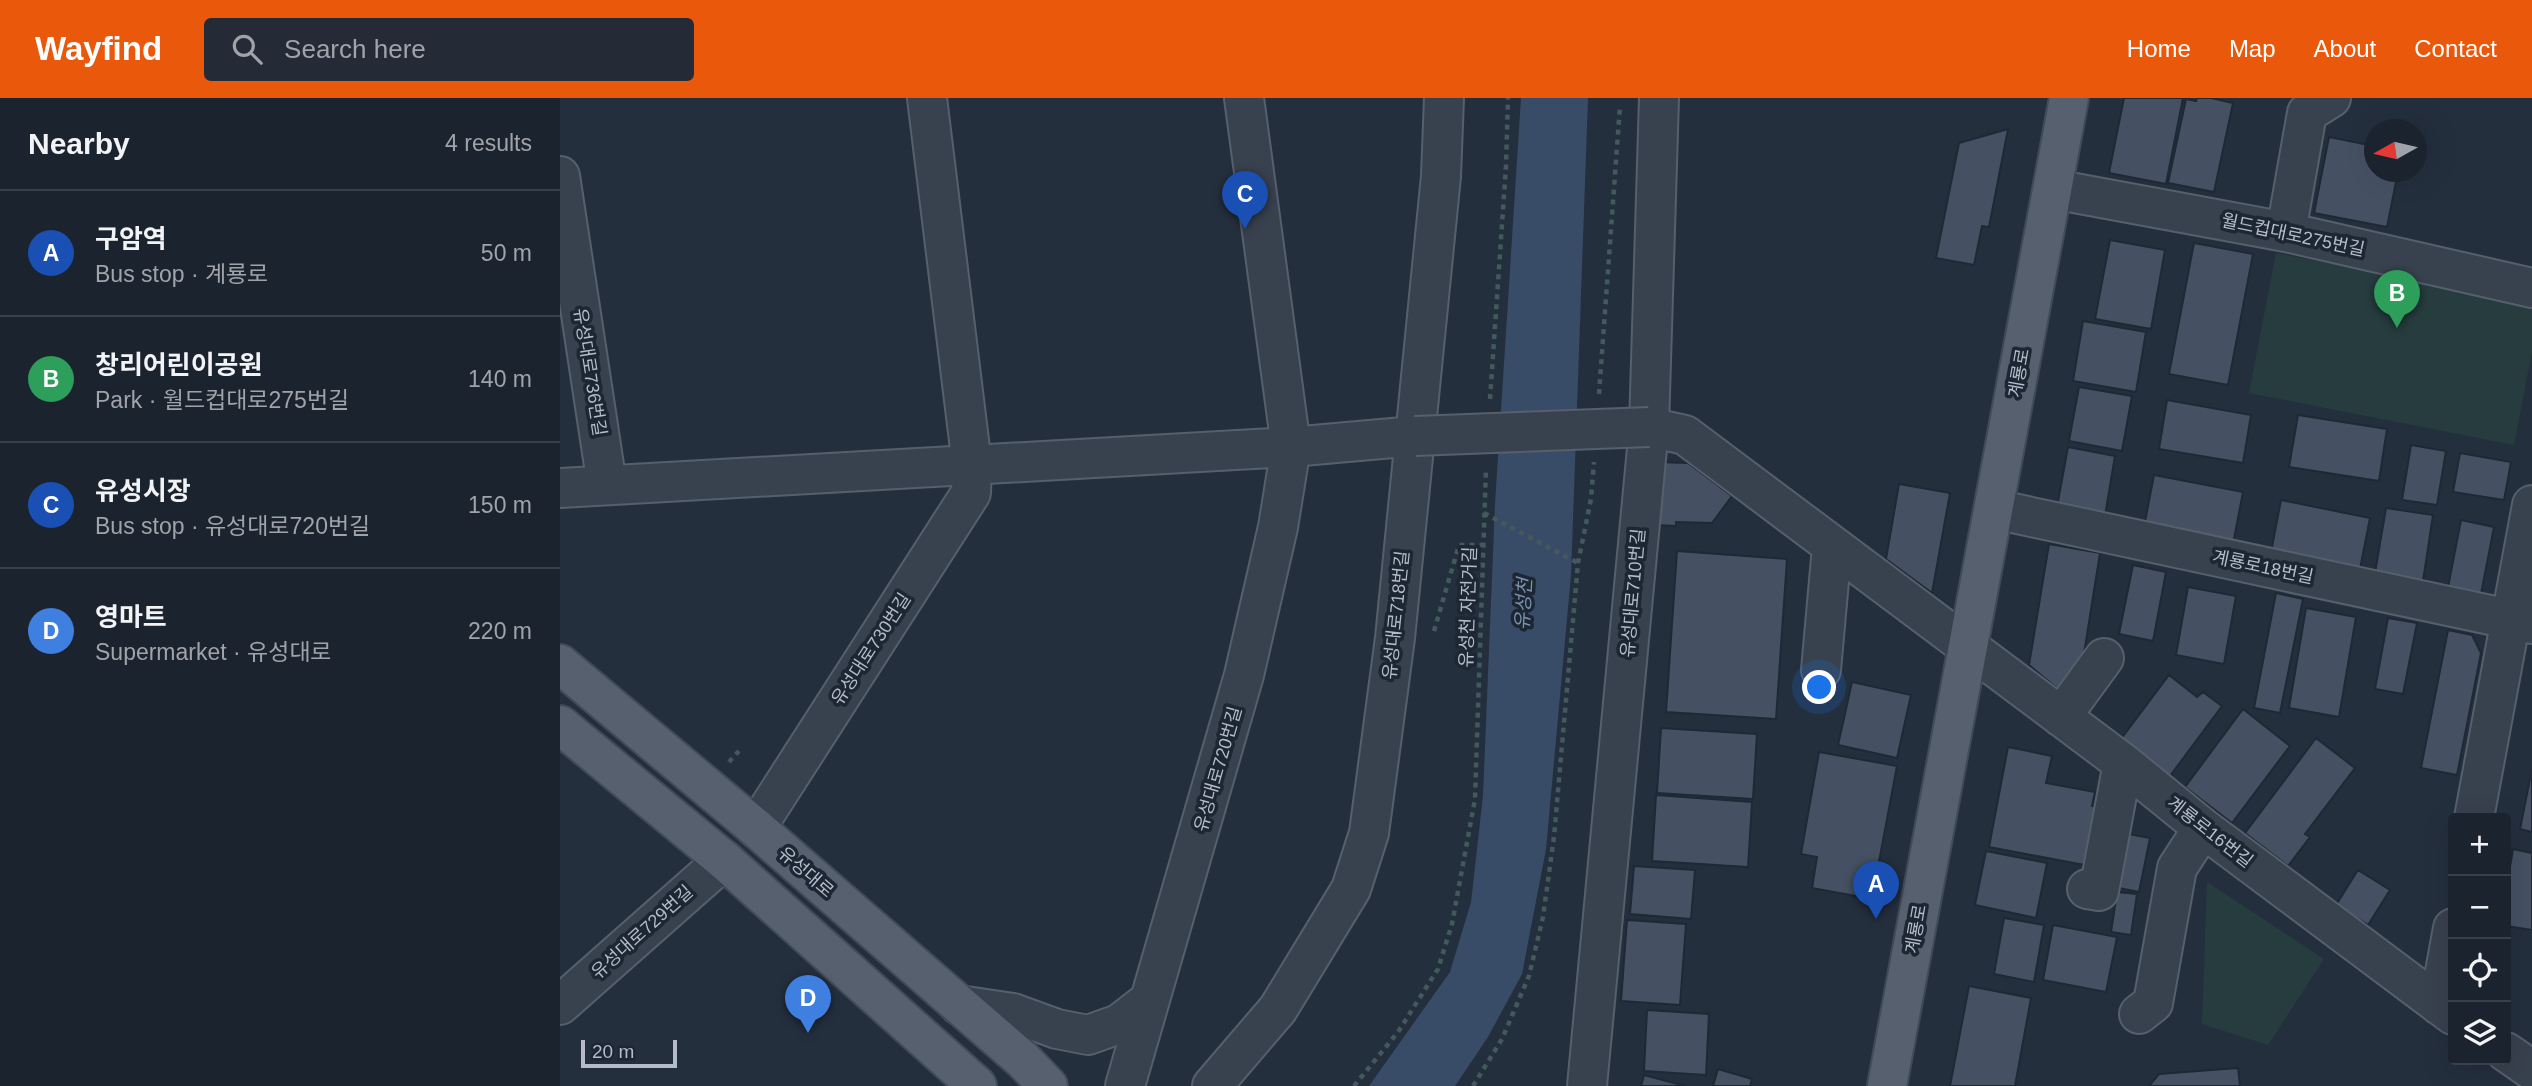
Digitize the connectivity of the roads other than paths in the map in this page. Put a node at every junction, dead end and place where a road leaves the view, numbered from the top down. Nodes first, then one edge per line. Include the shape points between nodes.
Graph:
1 (927, 98) edge
2 (1244, 98) edge
3 (1444, 98) edge
4 (1659, 98) edge
5 (2069, 98) edge
6 (2331, 98) edge
7 (560, 176) edge
8 (2053, 189) junction
9 (2286, 232) junction
10 (2532, 288) edge
11 (1649, 426) junction
12 (1415, 436) junction
13 (1291, 447) junction
14 (972, 465) junction
15 (607, 485) junction
16 (560, 488) edge
17 (2532, 505) edge
18 (1994, 509) junction
19 (1832, 547) junction
20 (2521, 621) edge
21 (1968, 648) junction
22 (2104, 658) dead end
23 (560, 664) edge
24 (1821, 670) dead end
25 (2061, 717) junction
26 (560, 724) edge
27 (2123, 762) junction
28 (2475, 813) edge
29 (756, 828) junction
30 (2203, 828) junction
31 (724, 860) junction
32 (2087, 889) dead end
33 (2452, 939) edge
34 (1150, 1000) junction
35 (560, 1005) edge
36 (959, 1005) junction
37 (2446, 1010) edge
38 (2139, 1014) dead end
39 (2511, 1055) edge
40 (2532, 1070) edge
41 (976, 1086) edge
42 (1048, 1086) edge
43 (1125, 1086) edge
44 (1212, 1086) edge
45 (1587, 1086) edge
46 (1887, 1086) edge

1 - 14 street, 유성대로730번길
2 - 13 street, 유성대로720번길
3 - 12 street, 유성대로718번길 via 1441,176
4 - 11 street, 유성대로710번길
5 - 8 main road, 계룡로
6 - 9 street via 2306,113
7 - 15 street, 유성대로736번길
8 - 9 street, 월드컵대로275번길
8 - 18 main road, 계룡로
9 - 10 street, 월드컵대로275번길
11 - 12 street, bridge
11 - 19 street via 1685,435
11 - 45 street, 유성대로710번길
12 - 13 street
12 - 44 street, 유성대로718번길 via 1395,638 1368,833 1351,889 1278,1009
13 - 14 street
13 - 34 street, 유성대로720번길 via 1244,675
14 - 15 street
14 - 29 street, 유성대로730번길 via 971,494
15 - 16 street
17 - 20 street
18 - 20 street, 계룡로18번길
18 - 21 main road, 계룡로
19 - 21 street
19 - 24 street
20 - 28 street
21 - 25 street, 계룡로16번길
21 - 46 main road, 계룡로
22 - 25 street
23 - 29 main road, 유성대로
25 - 27 street, 계룡로16번길
26 - 31 main road
27 - 30 street, 계룡로16번길
27 - 32 street via 2099,891
29 - 36 main road, 유성대로
30 - 37 street, 계룡로16번길
30 - 38 street via 2178,868 2153,1003
31 - 35 street, 유성대로729번길
31 - 41 main road
33 - 37 street
34 - 36 street via 1119,1024 1088,1035 1013,1013
34 - 43 street, 유성대로720번길
36 - 42 main road, 유성대로
39 - 40 street

